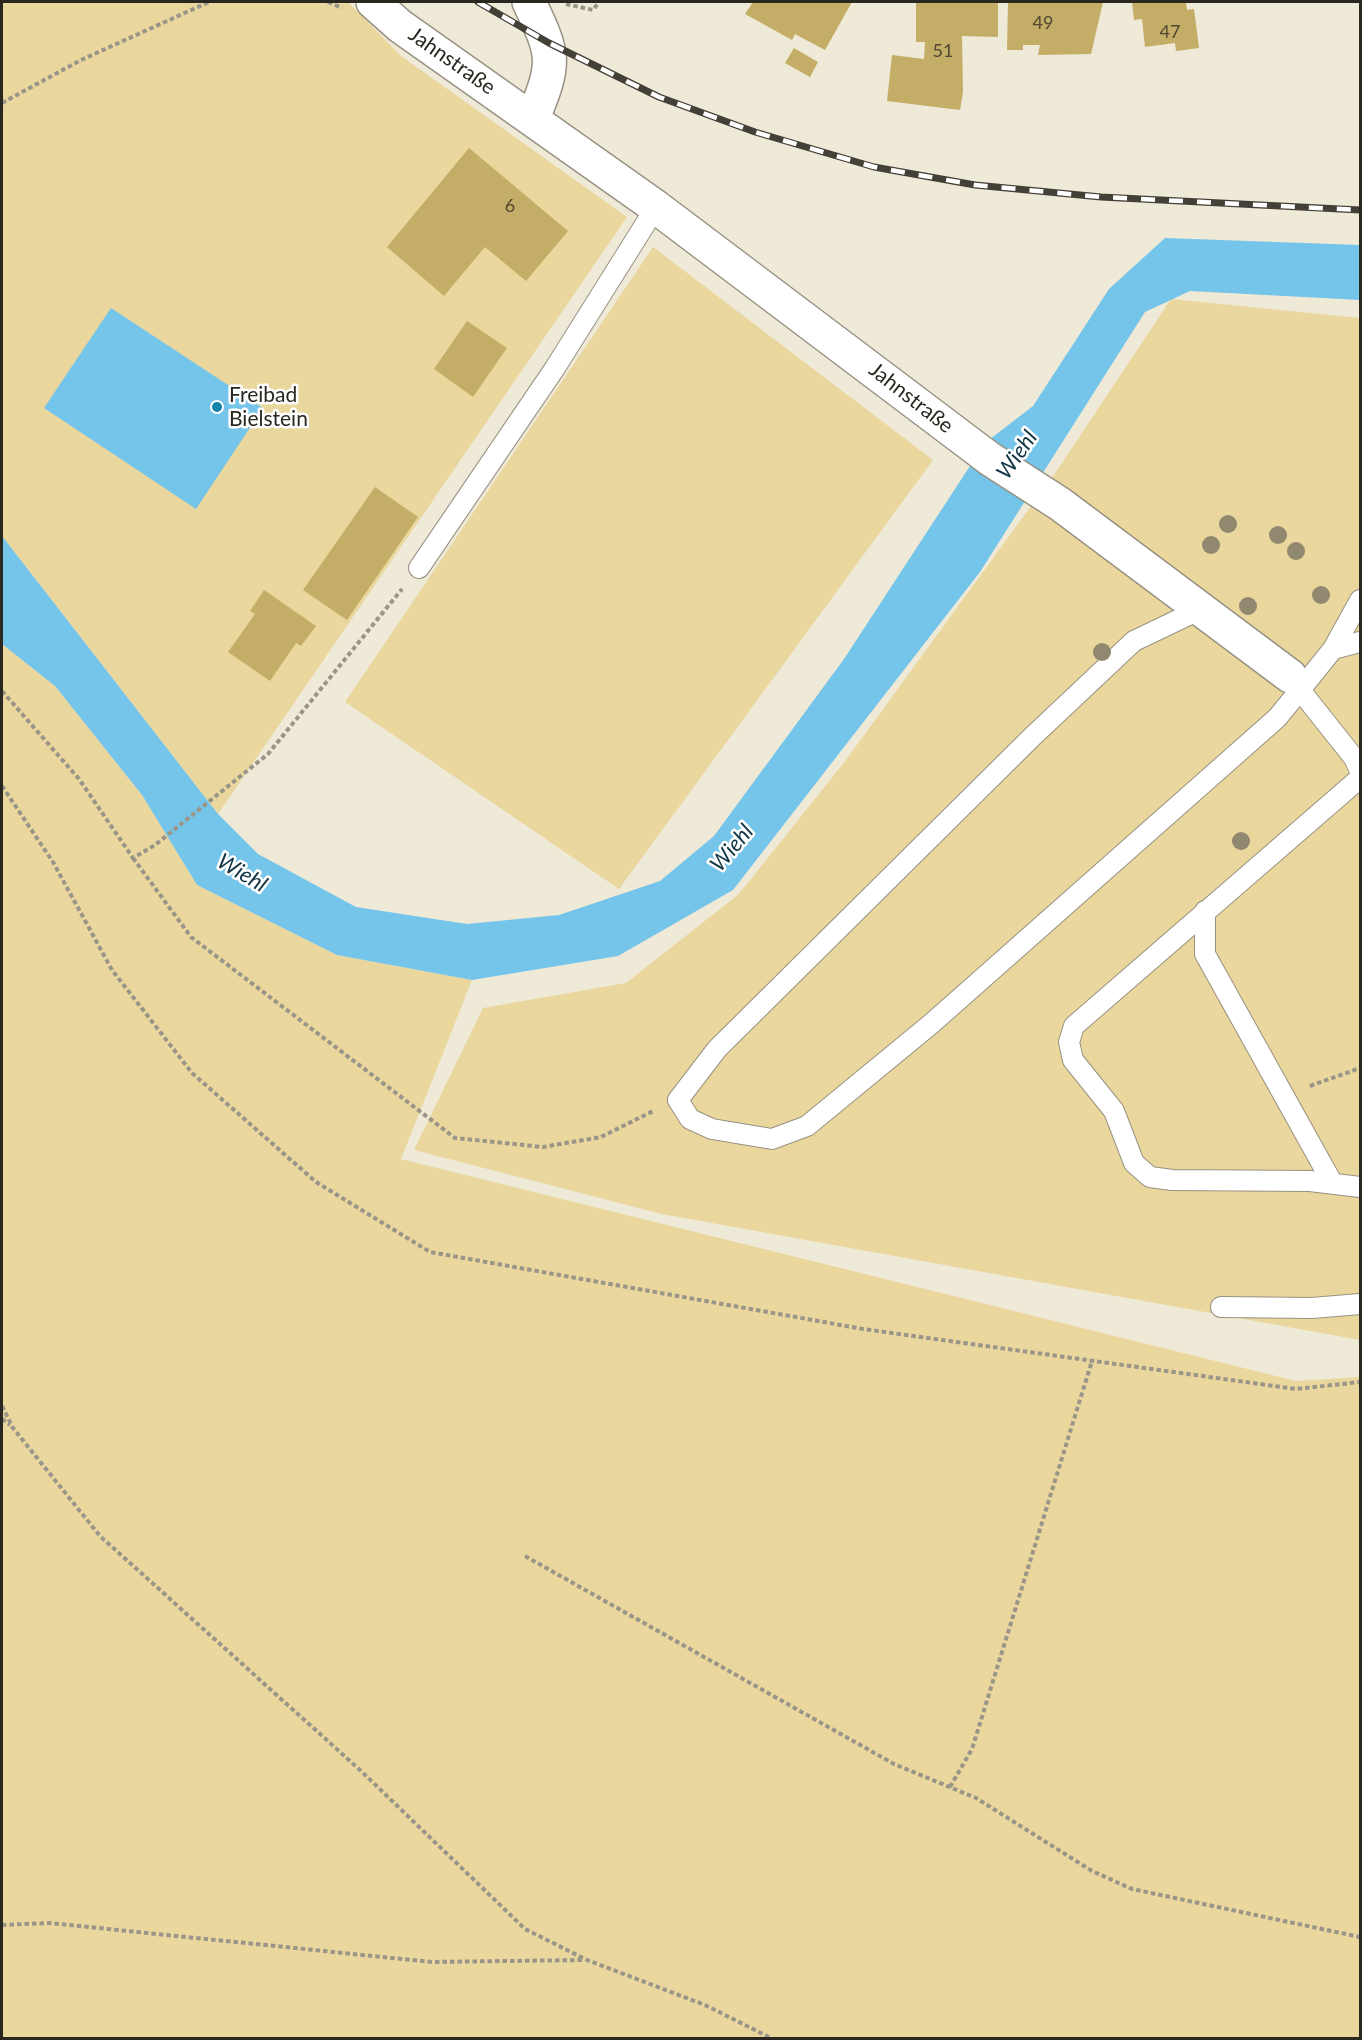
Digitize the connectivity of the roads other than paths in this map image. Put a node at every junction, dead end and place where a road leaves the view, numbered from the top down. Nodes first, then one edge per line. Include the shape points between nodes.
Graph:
1 (373, 2) edge
2 (529, 2) edge
3 (533, 118) junction
4 (656, 207) junction
5 (419, 568) road end
6 (1360, 600) edge
7 (1201, 609) junction
8 (1360, 642) edge
9 (1333, 649) junction
10 (1295, 683) junction
11 (1360, 771) edge
12 (1360, 778) edge
13 (1205, 911) junction
14 (1333, 1184) junction
15 (1360, 1187) edge
16 (1360, 1304) edge
17 (1221, 1307) dead end

1 - 3 street, Jahnstraße via 400,26
2 - 3 street via 549,44 549,78
3 - 4 street, Jahnstraße
4 - 5 lane via 555,368
4 - 7 street, Jahnstraße via 990,459 1060,504
6 - 9 lane
7 - 10 street, Jahnstraße
7 - 10 lane via 1134,641 717,1049 678,1100 690,1119 712,1129 772,1139 807,1126 949,1009 1277,718
8 - 9 lane
9 - 10 lane
10 - 11 lane
12 - 13 lane
13 - 14 lane via 1205,954
13 - 14 lane via 1074,1026 1069,1042 1073,1060 1114,1111 1134,1162 1150,1177
14 - 15 lane
16 - 17 lane

